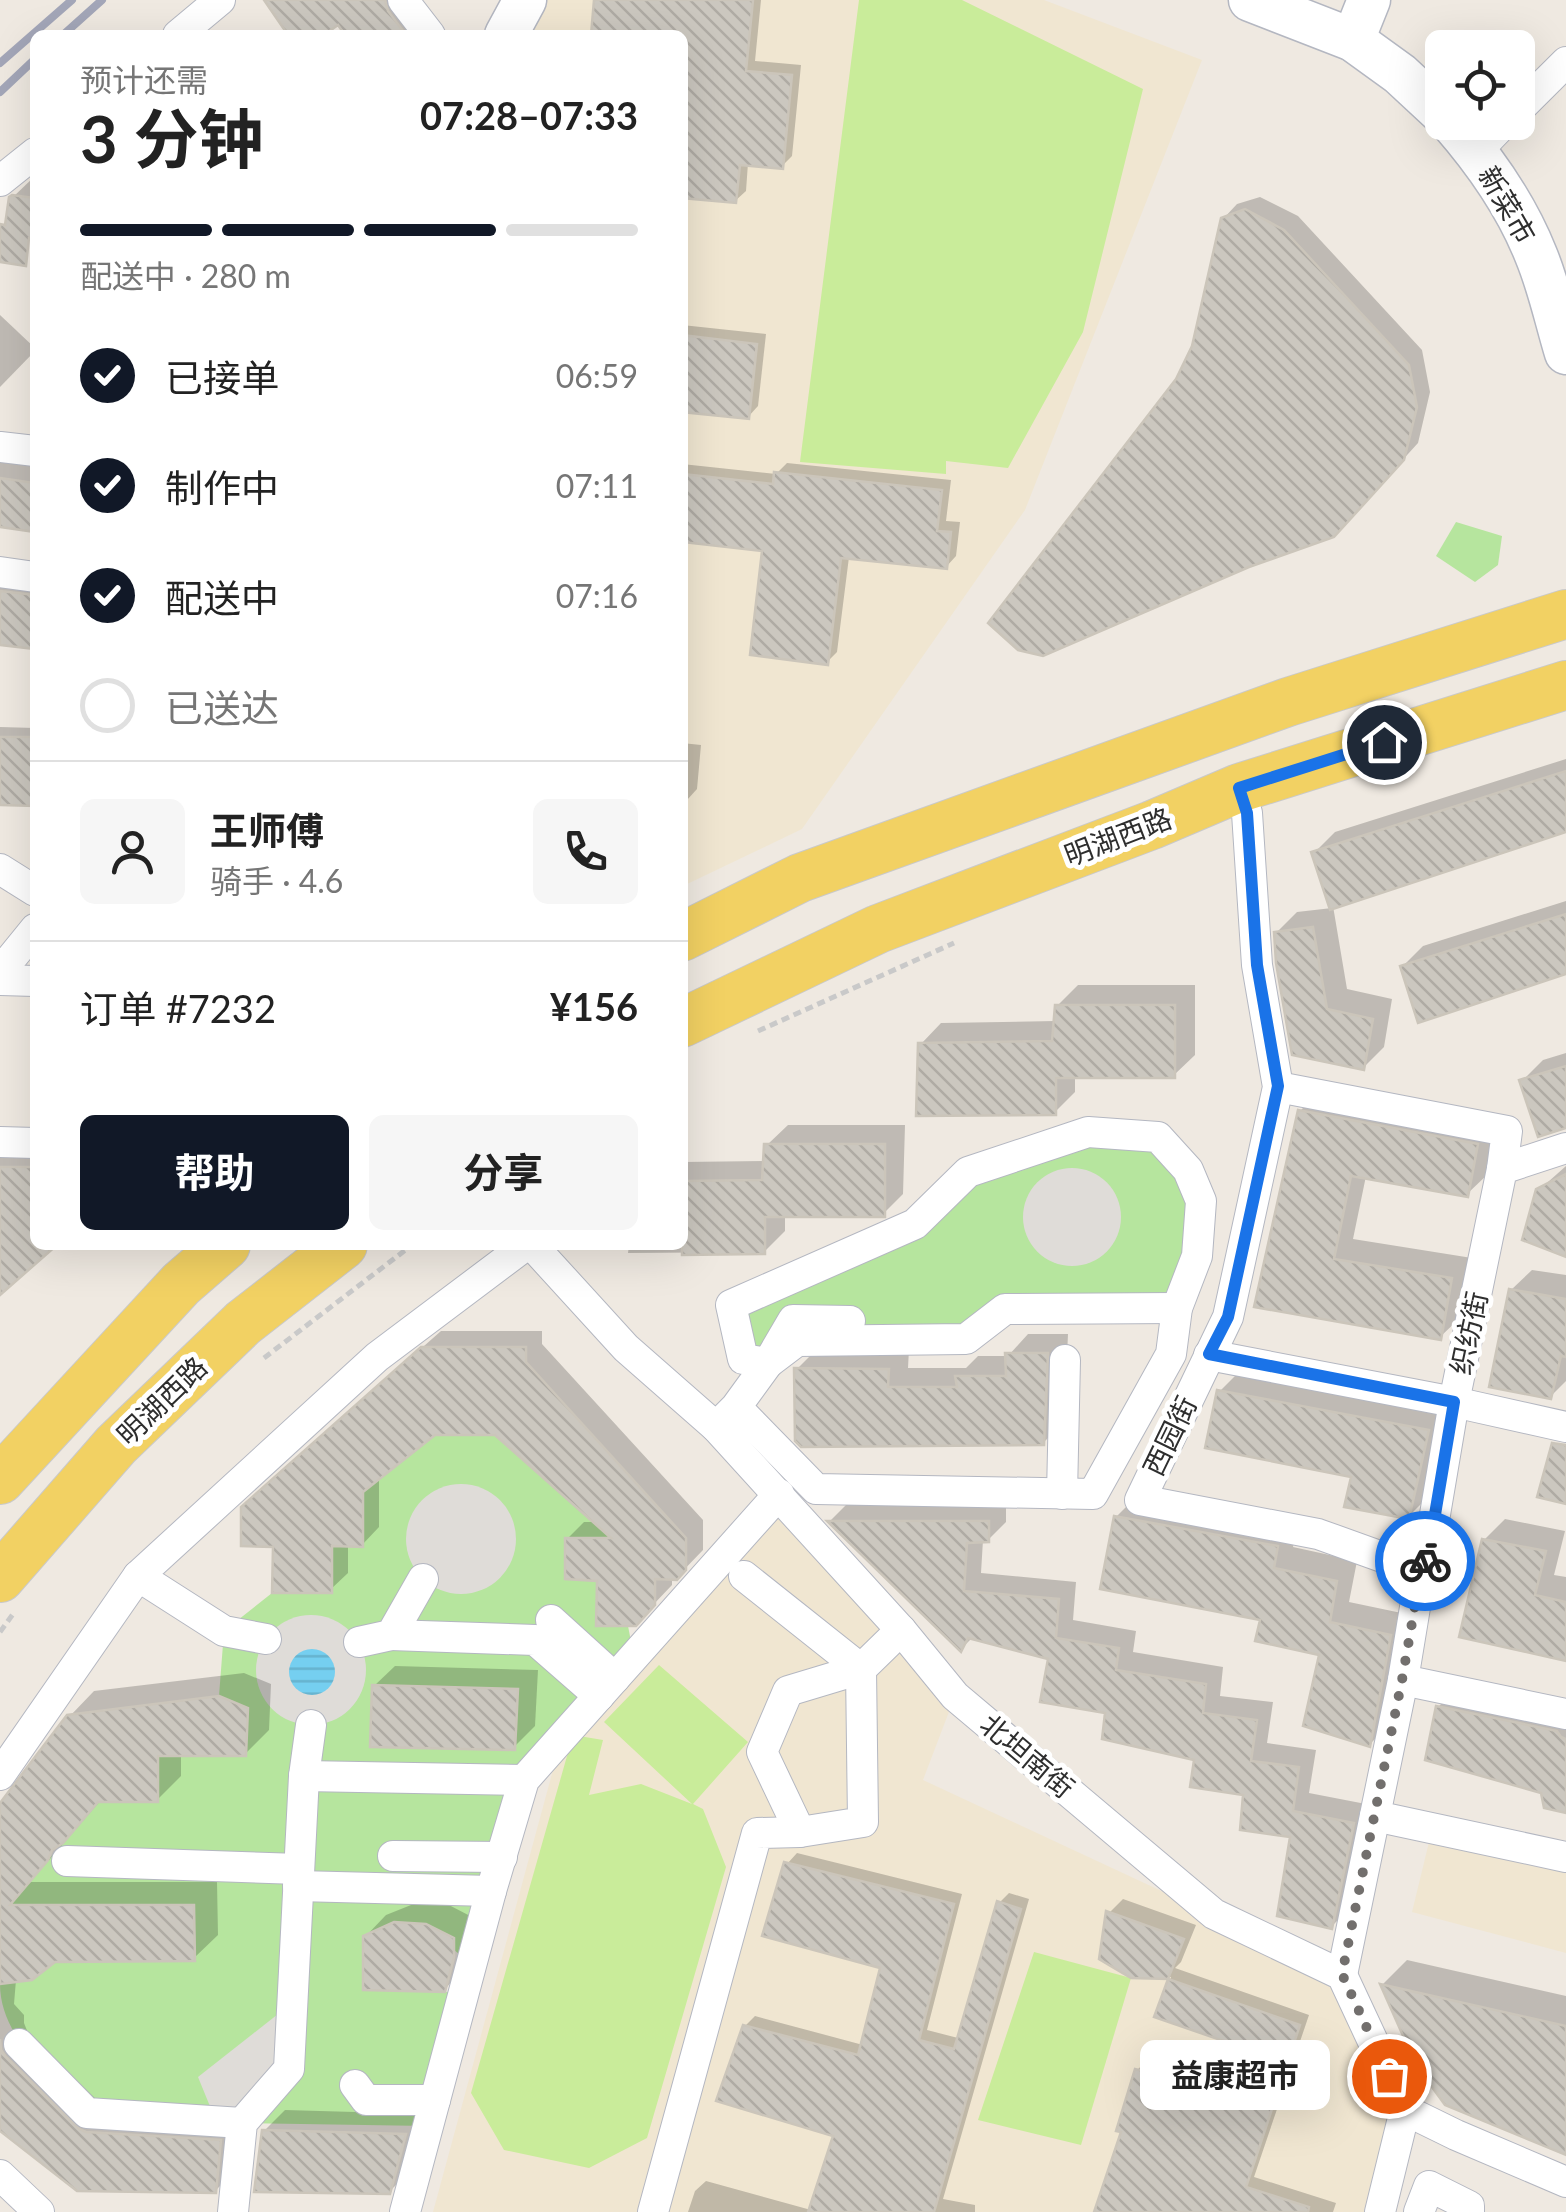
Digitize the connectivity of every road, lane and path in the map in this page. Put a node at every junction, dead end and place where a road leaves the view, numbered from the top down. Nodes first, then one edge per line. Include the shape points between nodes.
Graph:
1 (220, 0) edge
2 (402, 0) edge
3 (525, 0) edge
4 (1250, 0) edge
5 (1369, 0) edge
6 (184, 30) edge
7 (426, 30) edge
8 (509, 30) edge
9 (1353, 40) junction
10 (1566, 62) edge
11 (1535, 93) edge
12 (1425, 97) edge
13 (1481, 140) edge
14 (30, 157) edge
15 (0, 182) edge
16 (1566, 353) edge
17 (0, 446) edge
18 (30, 450) edge
19 (0, 572) edge
20 (30, 576) edge
21 (1566, 614) edge
22 (1566, 685) edge
23 (1239, 788) junction
24 (0, 869) edge
25 (30, 888) edge
26 (30, 934) edge
27 (688, 934) edge
28 (0, 972) edge
29 (0, 980) edge
30 (30, 981) edge
31 (688, 1020) edge
32 (1278, 1086) junction
33 (0, 1142) edge
34 (30, 1143) edge
35 (1566, 1148) edge
36 (1502, 1169) junction
37 (220, 1250) edge
38 (337, 1250) edge
39 (405, 1250) edge
40 (522, 1250) edge
41 (534, 1250) edge
42 (1178, 1308) junction
43 (856, 1322) dead end
44 (1209, 1354) junction
45 (260, 1360) dead end
46 (1065, 1360) dead end
47 (768, 1363) junction
48 (1454, 1402) junction
49 (726, 1417) junction
50 (1566, 1427) edge
51 (0, 1480) edge
52 (779, 1494) junction
53 (1062, 1494) junction
54 (1421, 1571) junction
55 (138, 1576) junction
56 (744, 1576) dead end
57 (423, 1580) dead end
58 (11, 1589) edge
59 (551, 1620) dead end
60 (901, 1630) junction
61 (0, 1632) edge
62 (391, 1635) junction
63 (266, 1639) dead end
64 (358, 1642) dead end
65 (861, 1669) junction
66 (1402, 1680) junction
67 (607, 1687) junction
68 (1566, 1714) edge
69 (311, 1725) dead end
70 (0, 1775) edge
71 (304, 1776) junction
72 (524, 1780) junction
73 (1375, 1816) junction
74 (800, 1832) junction
75 (393, 1856) dead end
76 (502, 1857) junction
77 (1566, 1857) edge
78 (67, 1861) dead end
79 (299, 1877) junction
80 (492, 1892) junction
81 (1342, 1974) junction
82 (20, 2044) dead end
83 (354, 2086) dead end
84 (435, 2100) junction
85 (1405, 2110) junction
86 (242, 2123) junction
87 (0, 2175) edge
88 (1566, 2182) edge
89 (39, 2212) edge
90 (233, 2212) edge
91 (405, 2212) edge
92 (653, 2212) edge
93 (1380, 2212) edge
94 (1419, 2212) edge
95 (1469, 2212) edge

1 - 6 street
2 - 7 street
3 - 8 main road
4 - 9 main road
5 - 9 main road
9 - 12 main road
10 - 11 street
13 - 16 main road, 新菜市 via 1536,254
14 - 15 street
17 - 18 street
19 - 20 street
21 - 27 main road via 1271,708 800,878
22 - 23 main road, 明湖西路
23 - 31 main road, 明湖西路 via 878,930
23 - 32 street, 西园街 via 1247,813 1257,965
24 - 25 street
26 - 28 street
29 - 30 street
32 - 36 street, 织纺街 via 1507,1130
32 - 44 street, 西园街 via 1228,1317
33 - 34 street
35 - 36 street
36 - 48 street, 织纺街
37 - 51 main road
38 - 58 main road, 明湖西路 via 242,1323 116,1446
39 - 45 path
40 - 55 street via 377,1357
41 - 49 street, 北坦南街 via 626,1348
42 - 47 street via 1005,1309 966,1339 797,1342
42 - 47 street via 1196,1256 1201,1202 1188,1170 1158,1138 1088,1132 968,1172 915,1224 731,1304 743,1359
42 - 53 street via 1170,1354 1093,1494
43 - 47 street via 793,1320
44 - 48 street
44 - 54 street, 西园街 via 1140,1500 1318,1534
46 - 53 street
47 - 49 street
48 - 50 street
48 - 54 street, 织纺街
49 - 52 street, 北坦南街
49 - 53 street via 816,1488
52 - 60 street, 北坦南街
52 - 67 street
54 - 66 street, 织纺街
55 - 63 street via 224,1631
55 - 70 street
56 - 65 street
57 - 62 street
58 - 61 path
59 - 67 street
60 - 65 street
60 - 81 street, 北坦南街 via 955,1696 1214,1914
62 - 64 street
62 - 67 street via 535,1640
65 - 74 street via 863,1822
65 - 74 street via 788,1691 762,1752
66 - 68 street
66 - 73 street, 织纺街
67 - 72 street
69 - 71 street
71 - 72 street
71 - 79 street
72 - 76 street
73 - 77 street
73 - 81 street, 织纺街
74 - 92 street via 758,1833
75 - 76 street
76 - 80 street
78 - 79 street
79 - 80 street
79 - 86 street via 290,2069
80 - 84 street
81 - 85 street
82 - 86 street via 87,2113
83 - 84 street via 366,2100
84 - 91 street
85 - 88 street
85 - 93 street
86 - 90 street
87 - 89 street
94 - 95 street via 1428,2186 1470,2206

